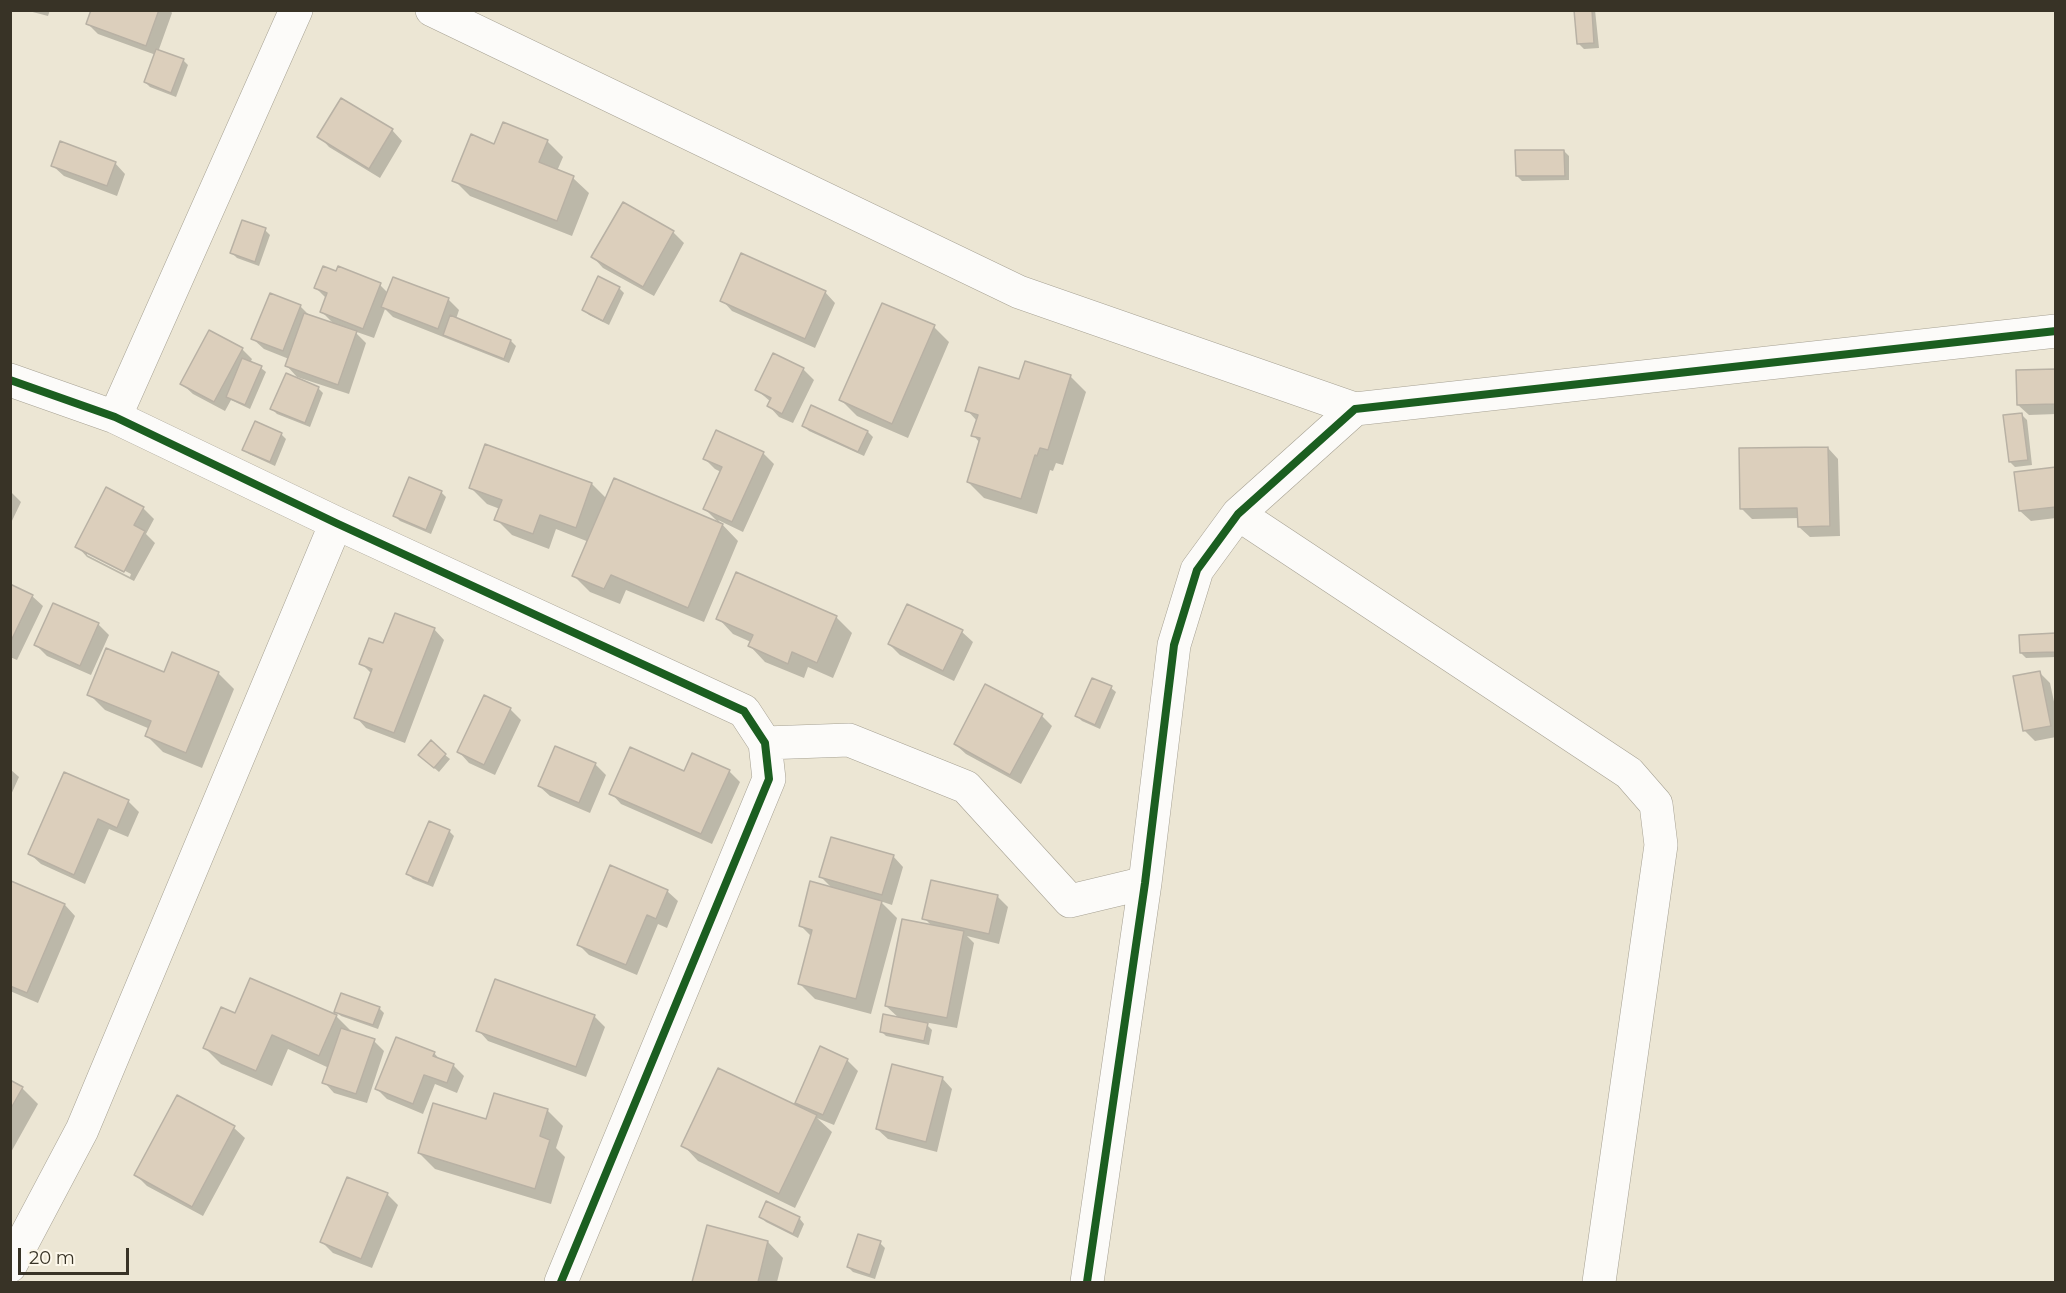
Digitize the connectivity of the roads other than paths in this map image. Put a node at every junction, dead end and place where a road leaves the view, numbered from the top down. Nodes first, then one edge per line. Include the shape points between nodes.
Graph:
1 (296, 10) edge
2 (432, 10) edge
3 (2055, 331) edge
4 (10, 380) edge
5 (1355, 409) junction
6 (115, 417) junction
7 (1238, 514) junction
8 (336, 523) junction
9 (765, 743) junction
10 (1145, 883) junction
11 (10, 1266) edge
12 (561, 1282) edge
13 (1087, 1282) edge
14 (1599, 1282) edge

1 - 6 street
2 - 5 street via 1019,292
3 - 5 street
4 - 6 street
5 - 7 street
6 - 8 street
7 - 10 street via 1197,570 1174,645
7 - 14 street via 1629,773 1656,804 1661,845
8 - 9 street via 744,711
8 - 11 street via 82,1130
9 - 10 street via 849,740 966,787 1070,901
9 - 12 street via 769,779
10 - 13 street

